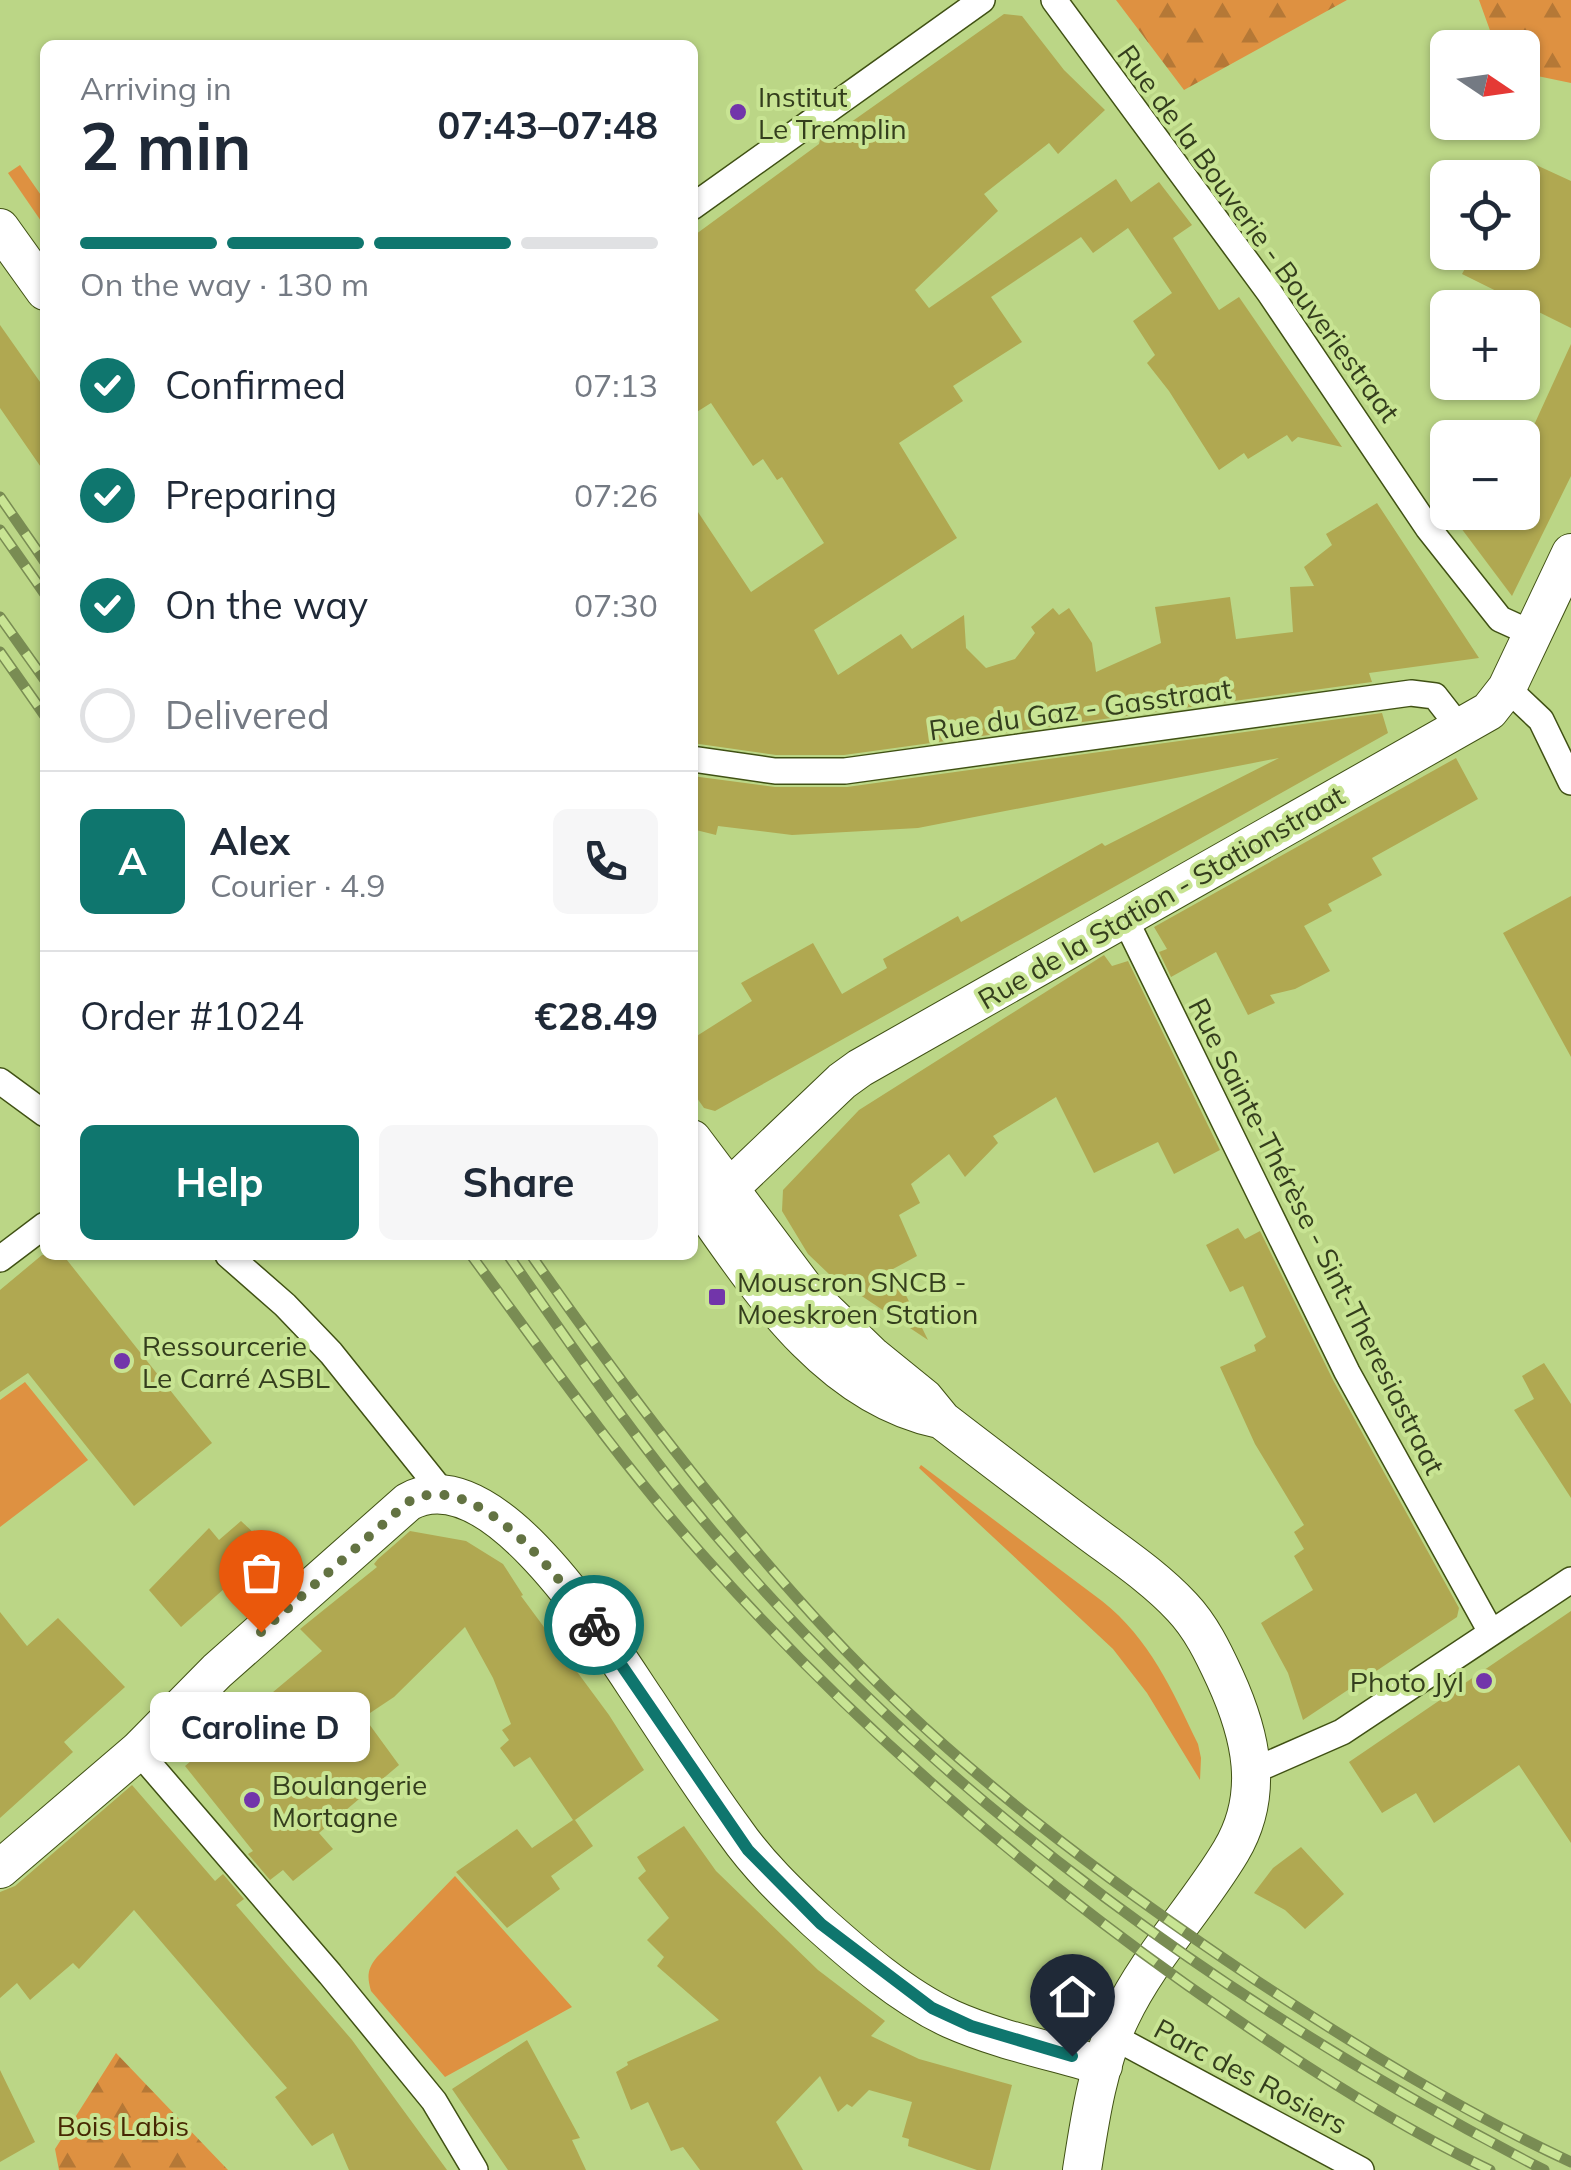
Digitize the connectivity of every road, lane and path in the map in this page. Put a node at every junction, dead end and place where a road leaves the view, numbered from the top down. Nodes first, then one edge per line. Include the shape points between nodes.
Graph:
1 (982, 0) edge
2 (1054, 0) edge
3 (698, 203) edge
4 (0, 228) edge
5 (40, 285) edge
6 (1571, 553) edge
7 (1531, 633) junction
8 (1508, 688) junction
9 (1460, 728) junction
10 (698, 760) edge
11 (1571, 782) edge
12 (1124, 917) junction
13 (0, 1080) edge
14 (40, 1110) edge
15 (698, 1161) edge
16 (708, 1197) edge
17 (40, 1229) edge
18 (0, 1259) edge
19 (234, 1260) edge
20 (444, 1494) junction
21 (1571, 1580) edge
22 (1491, 1632) junction
23 (138, 1751) junction
24 (1253, 1772) junction
25 (0, 1869) edge
26 (1107, 2051) junction
27 (476, 2170) edge
28 (1082, 2170) edge
29 (1361, 2170) edge

1 - 3 street
2 - 7 street, Rue de la Bouverie - Bouveriestraat via 1269,292 1428,528 1500,619
4 - 5 street
6 - 7 street, Rue de la Station - Stationstraat
7 - 8 street, Rue de la Station - Stationstraat
8 - 9 street, Rue de la Station - Stationstraat
8 - 11 street via 1541,720
9 - 10 street, Rue du Gaz - Gasstraat via 1435,696 1411,692 845,771 775,771
9 - 12 street, Rue de la Station - Stationstraat
12 - 16 street, Rue de la Station - Stationstraat via 860,1068
12 - 22 street, Rue Sainte-Thérèse - Sint-Theresiastraat via 1346,1372
13 - 14 street
15 - 16 street
16 - 24 street via 787,1319 842,1372 888,1404 942,1420 1183,1608 1234,1698
17 - 18 street
19 - 20 street via 331,1353
20 - 23 street via 408,1502 217,1671
20 - 26 street via 487,1513 547,1565 748,1850 821,1924 898,1986 951,2018
21 - 22 street
22 - 24 street via 1342,1732
23 - 25 street
23 - 27 street via 422,2087
24 - 26 street via 1239,1837 1133,1994
26 - 28 street
26 - 29 street, Parc des Rosiers

